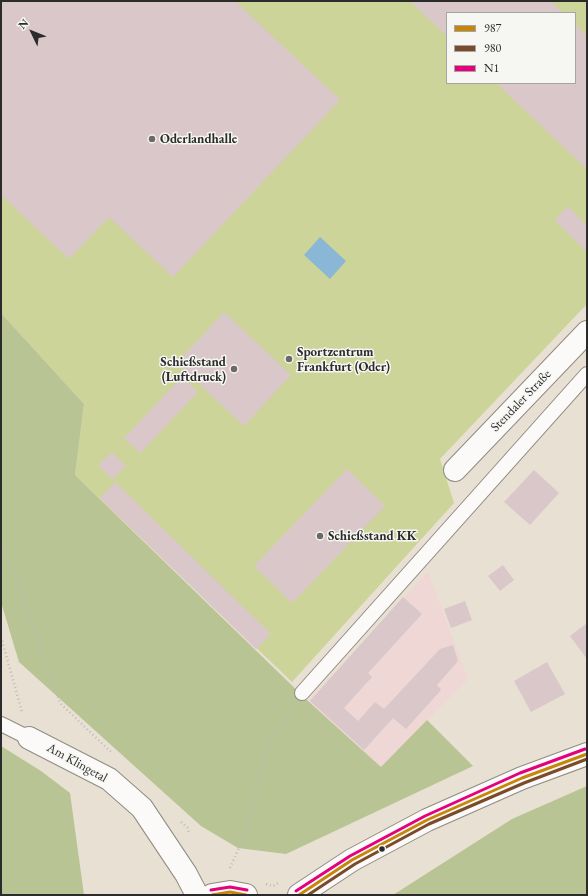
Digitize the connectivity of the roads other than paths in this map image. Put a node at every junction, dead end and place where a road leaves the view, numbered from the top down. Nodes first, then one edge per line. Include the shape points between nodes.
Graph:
1 (587, 332) edge
2 (587, 374) edge
3 (455, 470) dead end
4 (302, 693) road end
5 (1, 724) edge
6 (29, 738) joint
7 (587, 754) edge
8 (196, 895) edge
9 (212, 895) edge
10 (246, 895) edge
11 (299, 895) edge

1 - 3 street, Stendaler Straße
2 - 4 lane
5 - 6 lane, Am Klingetal
6 - 8 street, Am Klingetal via 109,779 142,808 186,874
7 - 11 street via 522,778 427,820 352,860
9 - 10 street via 230,892

